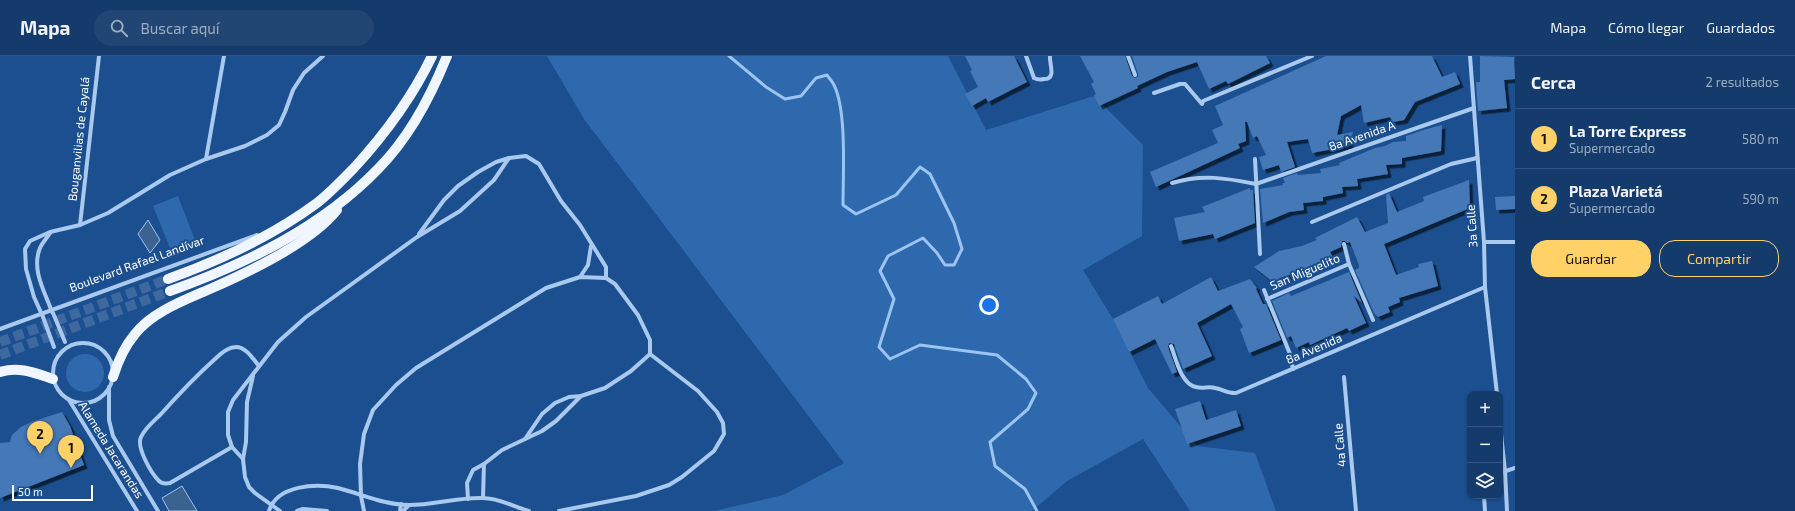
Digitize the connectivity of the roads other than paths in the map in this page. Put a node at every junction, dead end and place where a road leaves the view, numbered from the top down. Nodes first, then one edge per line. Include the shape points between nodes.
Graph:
1 (99, 56) edge
2 (225, 56) edge
3 (323, 56) edge
4 (432, 56) edge
5 (447, 56) edge
6 (1026, 56) edge
7 (1050, 56) edge
8 (1128, 56) edge
9 (1312, 56) edge
10 (1470, 56) edge
11 (1135, 75) dead end
12 (1154, 93) dead end
13 (1474, 108) junction
14 (509, 158) junction
15 (1477, 158) junction
16 (206, 159) junction
17 (1255, 159) dead end
18 (1172, 183) dead end
19 (1256, 184) junction
20 (346, 200) junction
21 (1312, 222) dead end
22 (80, 225) junction
23 (284, 226) junction
24 (50, 232) junction
25 (417, 237) junction
26 (1484, 242) junction
27 (1515, 242) edge
28 (1344, 244) dead end
29 (591, 245) junction
30 (1260, 254) dead end
31 (1350, 264) junction
32 (580, 277) junction
33 (606, 278) junction
34 (168, 279) tunnel mouth
35 (1485, 287) junction
36 (1264, 290) dead end
37 (170, 291) tunnel mouth
38 (1267, 299) junction
39 (52, 311) junction
40 (42, 315) junction
41 (1372, 320) dead end
42 (0, 329) edge
43 (69, 346) junction
44 (1171, 346) dead end
45 (59, 354) junction
46 (650, 354) junction
47 (259, 366) junction
48 (1294, 368) junction
49 (0, 372) edge
50 (254, 373) junction
51 (1344, 377) dead end
52 (53, 379) junction
53 (111, 382) junction
54 (1497, 391) edge
55 (581, 396) junction
56 (69, 399) junction
57 (1500, 427) edge
58 (525, 439) junction
59 (232, 448) junction
60 (244, 460) junction
61 (484, 464) junction
62 (1515, 468) edge
63 (1505, 471) junction
64 (361, 496) junction
65 (468, 498) junction
66 (483, 498) junction
67 (1484, 499) edge
68 (401, 504) junction
69 (271, 505) junction
70 (409, 505) junction
71 (137, 511) edge
72 (158, 511) edge
73 (269, 511) edge
74 (280, 511) edge
75 (297, 511) edge
76 (327, 511) edge
77 (364, 511) edge
78 (400, 511) edge
79 (403, 511) edge
80 (529, 511) edge
81 (559, 511) edge
82 (1356, 511) edge
83 (1486, 511) edge
84 (1507, 511) edge

1 - 22 street, Bouganvilias de Cayalá
2 - 16 street
3 - 16 street via 304,73 293,90 279,125 267,135 245,146
4 - 23 main road, Boulevard Rafael Landívar via 406,103 374,146 335,188
5 - 20 main road via 434,87 407,132 379,168
6 - 7 street via 1034,78 1047,80 1052,74
8 - 11 street
9 - 12 street via 1203,101 1202,104 1184,84
10 - 13 street, 3a Calle
13 - 15 street, 3a Calle
13 - 19 street, 8a Avenida A
14 - 25 street via 494,180 460,211
14 - 25 street via 496,162 458,186
14 - 29 street via 526,156 539,164
15 - 21 street via 1451,164
15 - 26 street, 3a Calle
16 - 22 street via 170,175 108,213
17 - 19 street
18 - 19 street via 1202,177
19 - 30 street
20 - 37 main road via 285,240 213,276
20 - 53 main road via 332,217 280,254 154,318 135,333 124,349
22 - 24 street
23 - 34 main road, Boulevard Rafael Landívar via 208,265
23 - 39 street, Boulevard Rafael Landívar
24 - 39 street via 40,247 37,265 44,294
24 - 40 street via 30,241 25,249 26,269
25 - 47 street via 306,318 278,342
26 - 27 street
26 - 35 street, 3a Calle
28 - 31 street, San Miguelito
29 - 32 street via 588,265
29 - 33 street via 606,267
31 - 38 street, San Miguelito
31 - 41 street, San Miguelito
32 - 33 street
32 - 64 street via 546,288 525,300 416,368 396,385 373,410 364,434 360,464
33 - 46 street via 615,284 638,315 650,340
35 - 48 street, 8a Avenida
35 - 54 street, 3a Calle
36 - 38 street, San Miguelito
38 - 48 street, San Miguelito
39 - 40 street, Boulevard Rafael Landívar
39 - 43 street, bridge
40 - 42 street, Boulevard Rafael Landívar
40 - 45 street, bridge
43 - 45 street
43 - 53 street via 90,343 105,352 110,360
44 - 48 street, 8a Avenida via 1183,375 1188,382 1198,388 1213,387 1236,394
45 - 52 street via 53,370
46 - 55 street via 605,388
46 - 81 street via 698,391 717,412 723,423 724,434 714,451 669,485 636,496
47 - 50 street
47 - 59 street via 245,350 235,347 226,351 215,358 177,397 144,432 139,442 140,450 159,481 165,484
49 - 52 main road via 24,370
50 - 59 street via 233,400 228,412 228,435
50 - 60 street via 247,402
51 - 82 street, 4a Calle
52 - 56 street via 62,394
53 - 56 street via 100,397 87,402
53 - 72 street, Alameda Jacarandas via 109,420 113,436
55 - 58 street via 556,421
55 - 58 street via 569,396 555,404 542,414
56 - 71 street, Alameda Jacarandas
57 - 63 street
58 - 61 street via 502,450
59 - 60 street
60 - 69 street via 244,473 249,487
61 - 65 street via 470,476 467,483
61 - 66 street
62 - 63 street
63 - 84 street
64 - 68 street
64 - 69 street via 337,488 303,486 289,490
64 - 77 street
65 - 66 street
65 - 70 street
66 - 80 street
67 - 83 street
68 - 70 street
68 - 78 street
69 - 73 street
69 - 74 street
70 - 79 street
75 - 76 street

